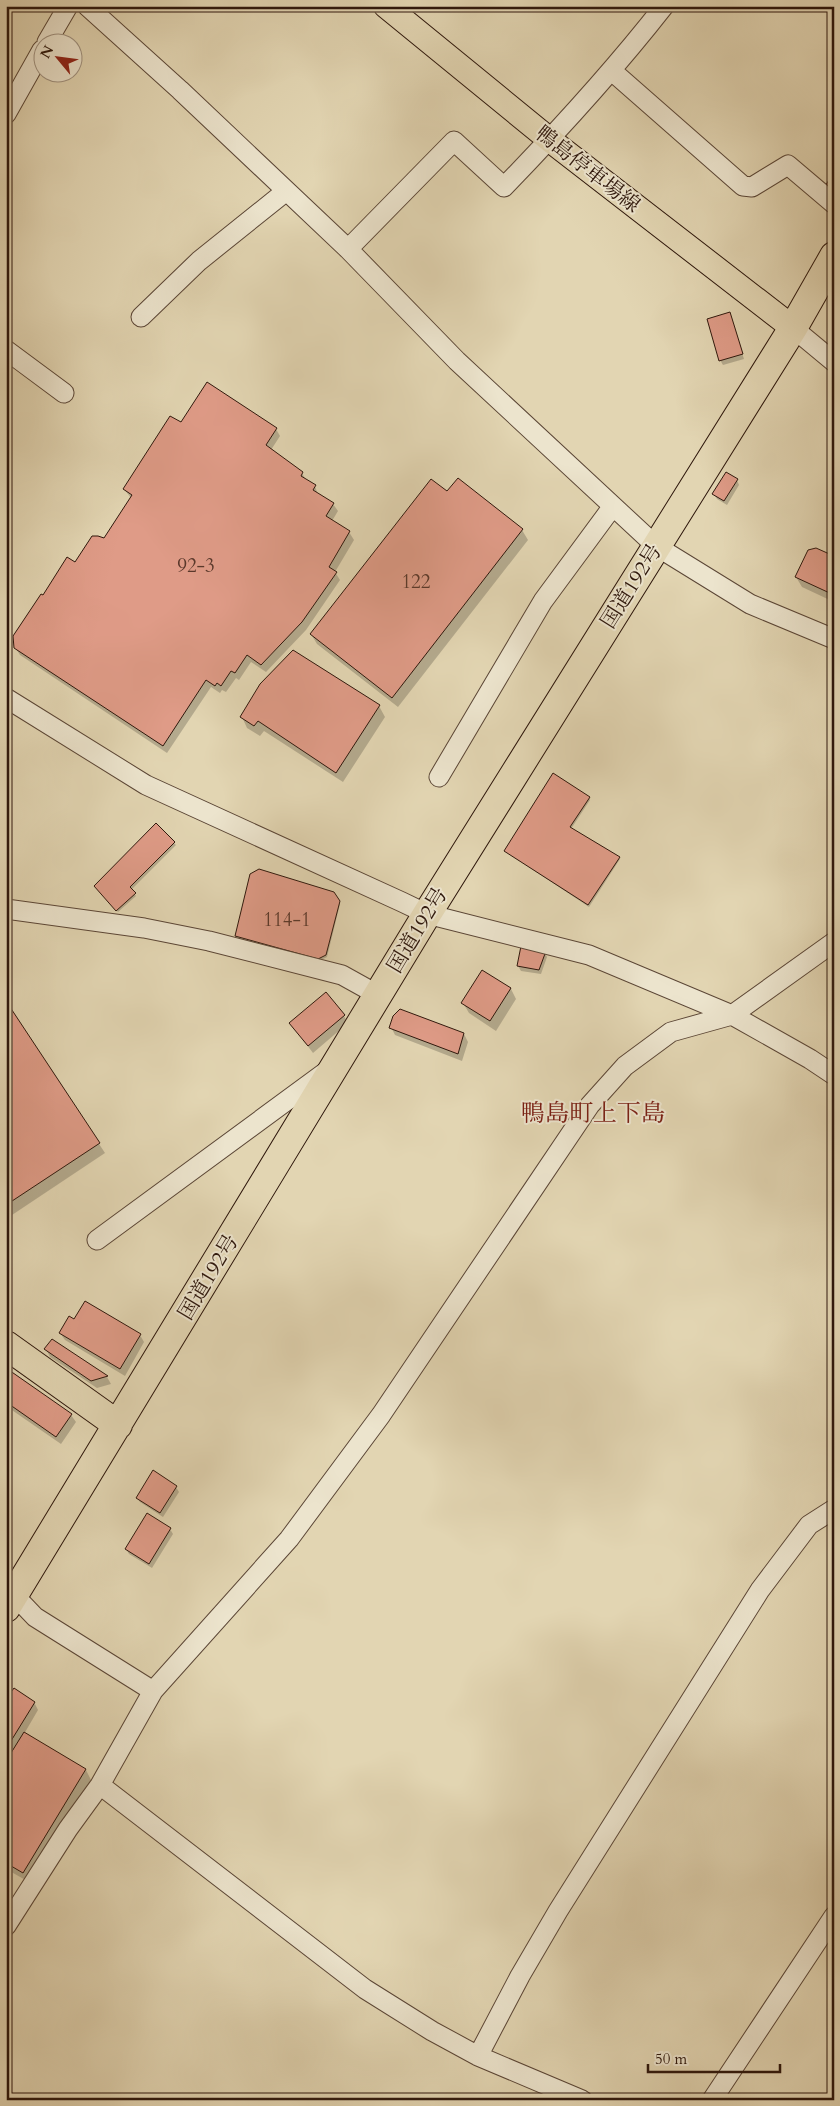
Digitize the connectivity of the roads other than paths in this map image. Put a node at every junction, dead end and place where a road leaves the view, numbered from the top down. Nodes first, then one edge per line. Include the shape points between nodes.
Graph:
1 (68, 6) edge
2 (87, 6) edge
3 (386, 6) edge
4 (664, 6) edge
5 (53, 32) edge
6 (32, 68) edge
7 (612, 71) junction
8 (6, 114) edge
9 (550, 140) junction
10 (285, 192) junction
11 (834, 204) edge
12 (348, 250) junction
13 (834, 256) edge
14 (141, 317) dead end
15 (793, 328) junction
16 (6, 350) edge
17 (834, 362) edge
18 (64, 393) dead end
19 (613, 506) junction
20 (656, 546) junction
21 (834, 639) edge
22 (6, 698) edge
23 (439, 777) dead end
24 (6, 909) edge
25 (427, 914) junction
26 (834, 942) edge
27 (378, 995) junction
28 (732, 1015) junction
29 (337, 1063) junction
30 (834, 1075) edge
31 (97, 1240) dead end
32 (6, 1345) edge
33 (118, 1425) junction
34 (834, 1509) edge
35 (9, 1598) edge
36 (153, 1691) junction
37 (100, 1786) junction
38 (834, 1916) edge
39 (6, 1926) edge
40 (478, 2056) junction
41 (582, 2100) edge
42 (712, 2100) edge

1 - 5 street
2 - 10 street
3 - 9 main road, 鴨島停車場線
4 - 7 street
6 - 8 street
7 - 9 street
7 - 11 street via 743,186 752,187 788,165
9 - 12 street via 504,187 454,141
9 - 15 main road, 鴨島停車場線
10 - 12 street
10 - 14 street via 199,260
12 - 19 street via 457,361
13 - 15 highway, 国道192号
15 - 17 street
15 - 20 highway, 国道192号
16 - 18 street
19 - 20 street
19 - 23 street via 544,601
20 - 21 street via 750,604
20 - 25 highway, 国道192号
22 - 25 street via 146,785
24 - 27 street via 144,928 209,941 342,975
25 - 27 highway, 国道192号
25 - 28 street via 589,955
26 - 28 street
27 - 29 highway, 国道192号
28 - 30 street
28 - 36 street via 671,1032 625,1066 590,1105 380,1415 289,1539
29 - 31 street
29 - 33 highway, 国道192号
32 - 33 highway
33 - 35 highway, 国道192号
34 - 40 street via 809,1525 760,1590 558,1911
35 - 36 street
36 - 37 street
37 - 39 street
37 - 40 street via 365,1989
38 - 42 street
40 - 41 street

